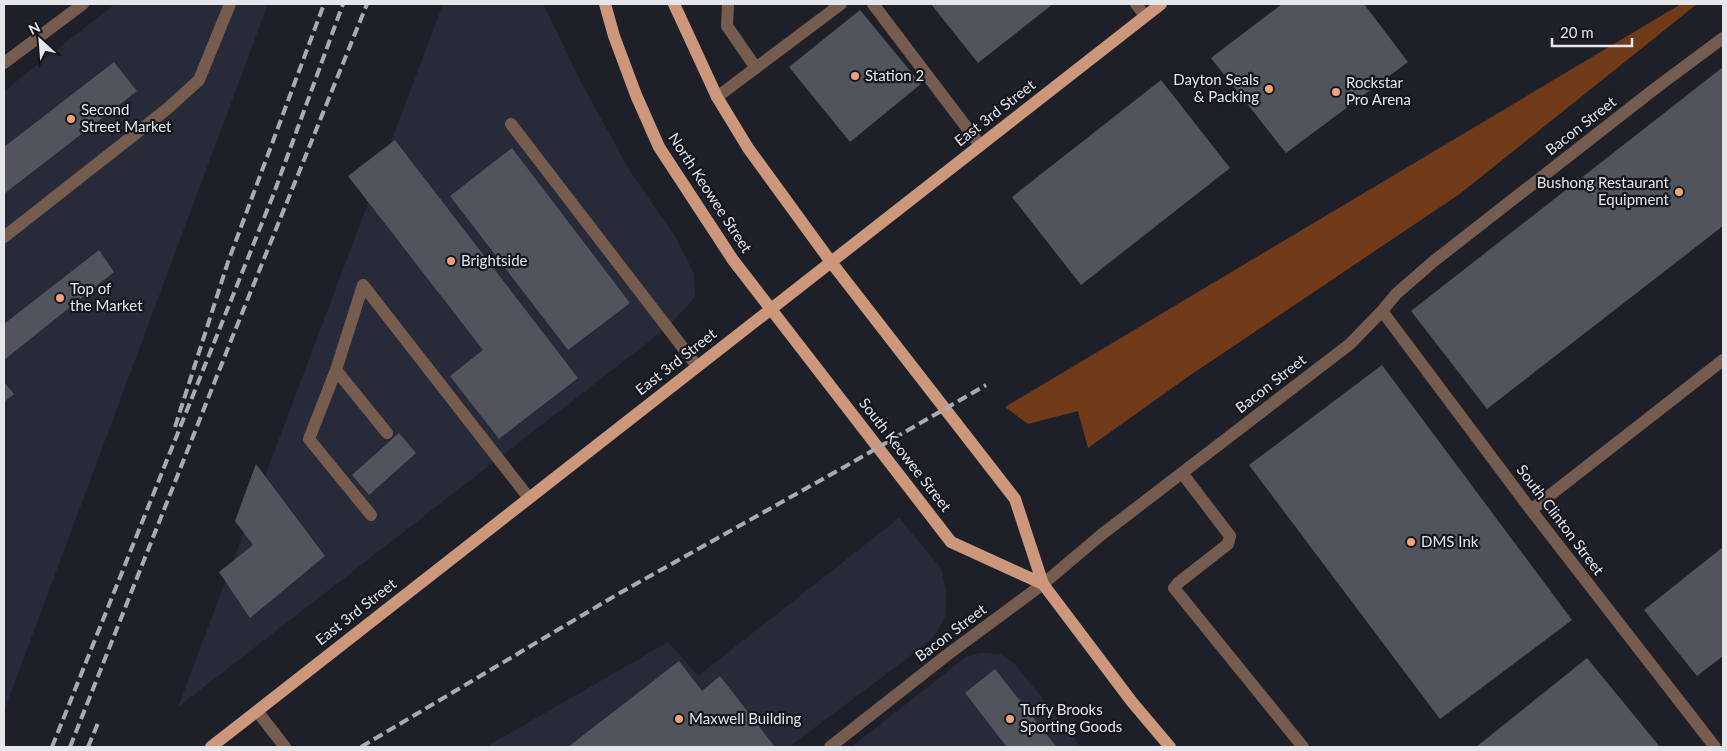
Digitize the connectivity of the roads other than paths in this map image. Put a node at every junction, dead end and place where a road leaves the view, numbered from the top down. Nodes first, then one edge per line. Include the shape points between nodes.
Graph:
1 (82, 4) edge
2 (230, 4) edge
3 (605, 4) edge
4 (674, 4) edge
5 (728, 4) edge
6 (841, 4) edge
7 (873, 4) edge
8 (1136, 4) edge
9 (1161, 4) edge
10 (1145, 16) junction
11 (1723, 38) edge
12 (4, 63) edge
13 (756, 68) junction
14 (717, 98) junction
15 (511, 124) dead end
16 (980, 145) junction
17 (4, 237) edge
18 (831, 262) junction
19 (771, 308) junction
20 (1382, 311) junction
21 (1723, 360) edge
22 (697, 366) junction
23 (336, 370) junction
24 (387, 433) dead end
25 (1182, 473) junction
26 (529, 498) junction
27 (1531, 510) junction
28 (371, 515) dead end
29 (1043, 584) junction
30 (257, 711) junction
31 (211, 747) edge
32 (285, 747) edge
33 (830, 747) edge
34 (1170, 747) edge
35 (1303, 747) edge
36 (1715, 747) edge

1 - 12 street
2 - 17 street via 199,80 168,110
3 - 19 main road, North Keowee Street via 629,78 659,147 733,260
4 - 14 main road
5 - 13 street via 727,26
6 - 13 street
7 - 16 street
8 - 10 street
9 - 10 main road, East 3rd Street
10 - 16 main road, East 3rd Street
11 - 20 street, Bacon Street via 1434,261 1396,294
13 - 14 street
14 - 18 main road via 748,148
15 - 22 street
16 - 18 main road, East 3rd Street
18 - 19 main road, East 3rd Street
18 - 29 main road, South Keowee Street via 1015,498
19 - 22 main road, East 3rd Street
19 - 29 main road, South Keowee Street via 951,542
20 - 25 street, Bacon Street via 1350,344
20 - 27 street, South Clinton Street
21 - 27 street
22 - 26 main road, East 3rd Street
23 - 24 street
23 - 26 street via 364,285
23 - 28 street via 309,439
25 - 29 street, Bacon Street
25 - 35 street via 1230,536 1228,544 1174,588
26 - 30 main road, East 3rd Street
27 - 36 street, South Clinton Street
29 - 33 street, Bacon Street
29 - 34 main road, South Keowee Street
30 - 31 main road, East 3rd Street
30 - 32 street

